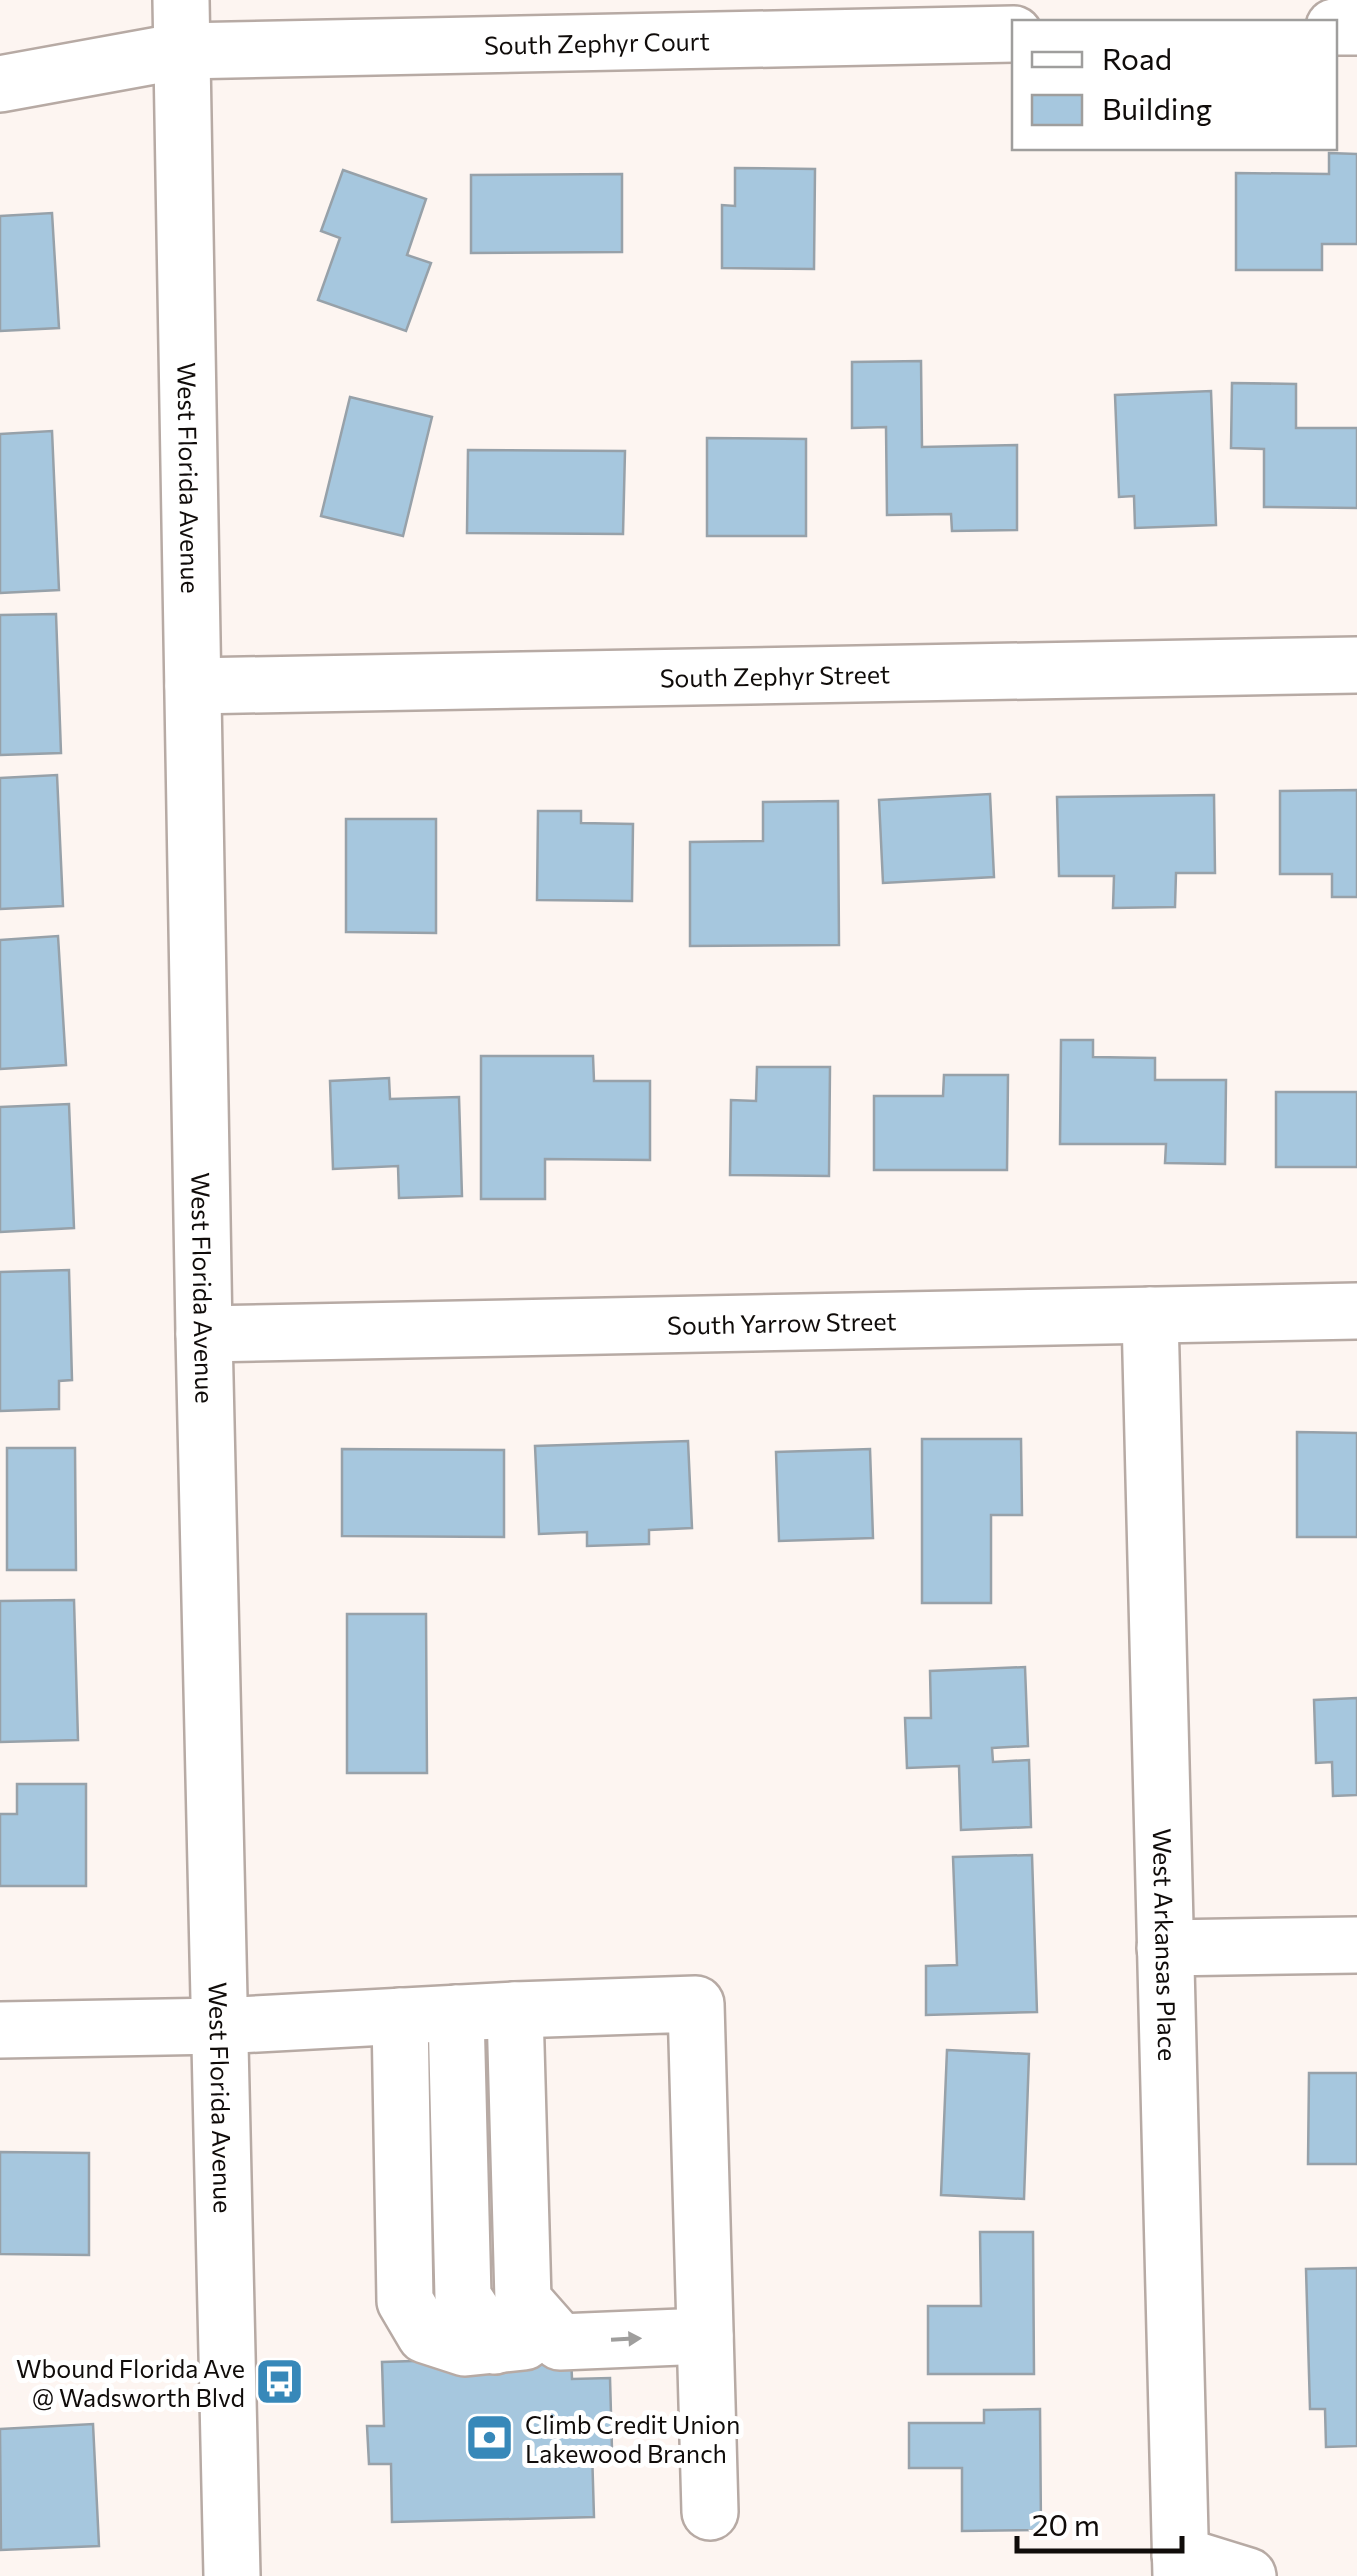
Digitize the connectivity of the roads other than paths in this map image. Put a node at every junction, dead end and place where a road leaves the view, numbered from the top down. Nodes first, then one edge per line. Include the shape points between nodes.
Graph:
1 (181, 25) edge
2 (1012, 34) edge
3 (0, 84) edge
4 (1357, 665) edge
5 (194, 686) junction
6 (1357, 1311) edge
7 (1150, 1315) junction
8 (204, 1334) junction
9 (1357, 1944) edge
10 (1165, 1948) junction
11 (457, 2013) junction
12 (220, 2026) junction
13 (0, 2030) edge
14 (705, 2336) junction
15 (511, 2345) junction
16 (710, 2512) dead end
17 (1181, 2566) edge
18 (232, 2576) edge
19 (1248, 2576) edge

1 - 2 street, South Zephyr Court
1 - 3 street, South Zephyr Court
1 - 5 street, West Florida Avenue
4 - 5 street, South Zephyr Street
5 - 8 street, West Florida Avenue
6 - 7 street, South Yarrow Street
7 - 8 street, South Yarrow Street
7 - 10 street, West Arkansas Place
8 - 12 street, West Florida Avenue
9 - 10 street
10 - 17 street, West Arkansas Place
11 - 12 street
11 - 14 street via 696,2004
11 - 15 street via 523,2300
11 - 15 street via 432,2303
12 - 13 street
12 - 18 street, West Florida Avenue
15 -> 14 street
14 - 16 street
17 - 19 street

